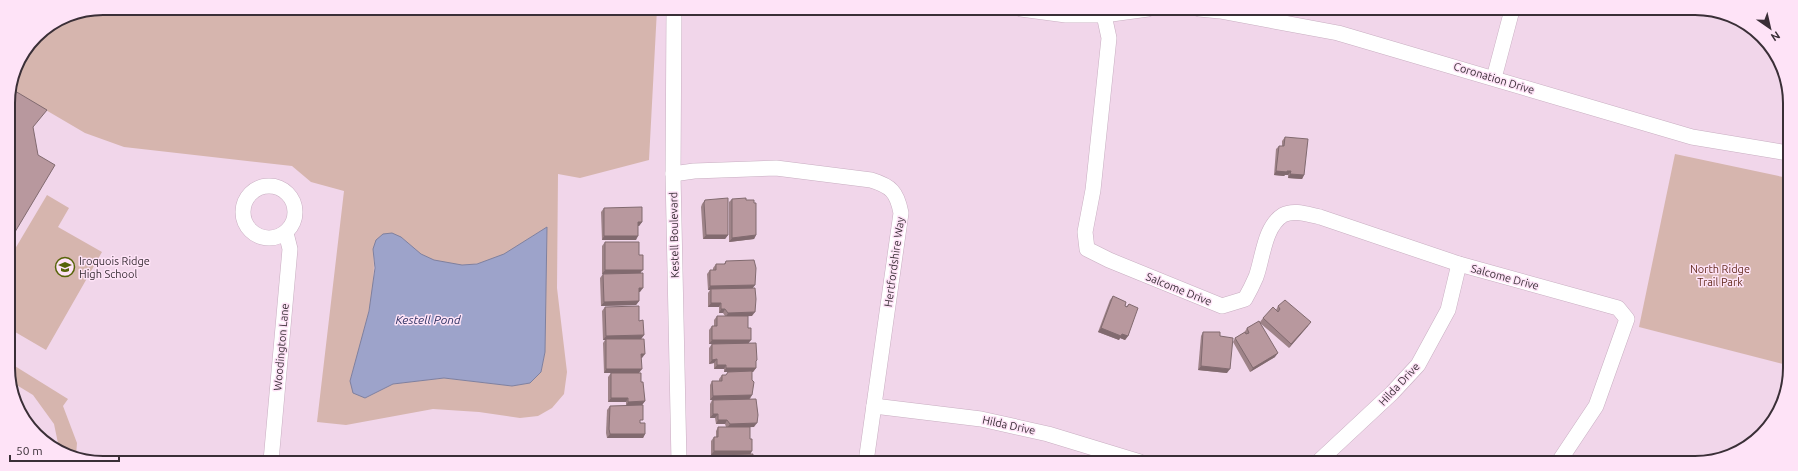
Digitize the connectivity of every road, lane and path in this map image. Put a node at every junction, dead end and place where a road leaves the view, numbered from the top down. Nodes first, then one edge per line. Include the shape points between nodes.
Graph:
1 (674, 15) edge
2 (1066, 15) edge
3 (1104, 15) joint
4 (1241, 15) edge
5 (1511, 15) edge
6 (1494, 78) junction
7 (1783, 152) edge
8 (673, 174) junction
9 (286, 233) dead end
10 (1459, 264) junction
11 (874, 406) junction
12 (271, 456) edge
13 (679, 456) edge
14 (867, 456) edge
15 (1120, 456) edge
16 (1324, 456) edge
17 (1563, 456) edge

1 - 8 street, Kestell Boulevard
2 - 3 street
3 - 10 street, Salcome Drive via 1109,38 1093,190 1085,232 1087,249 1222,306 1245,299 1256,278 1267,238 1274,225 1284,215 1297,212 1320,217
4 - 6 street, Coronation Drive via 1338,33
5 - 6 street
6 - 7 street, Coronation Drive via 1692,137
8 - 11 street, Hertfordshire Way via 776,168 871,180 886,185 899,200 901,213
8 - 13 street, Kestell Boulevard
9 - 12 street, Woodington Lane via 290,249
10 - 16 street, Hilda Drive via 1448,310 1418,365
10 - 17 street, Salcome Drive via 1613,306 1622,311 1628,319 1596,406
11 - 14 street, Hertfordshire Way
11 - 15 street, Hilda Drive via 981,419 1033,430

